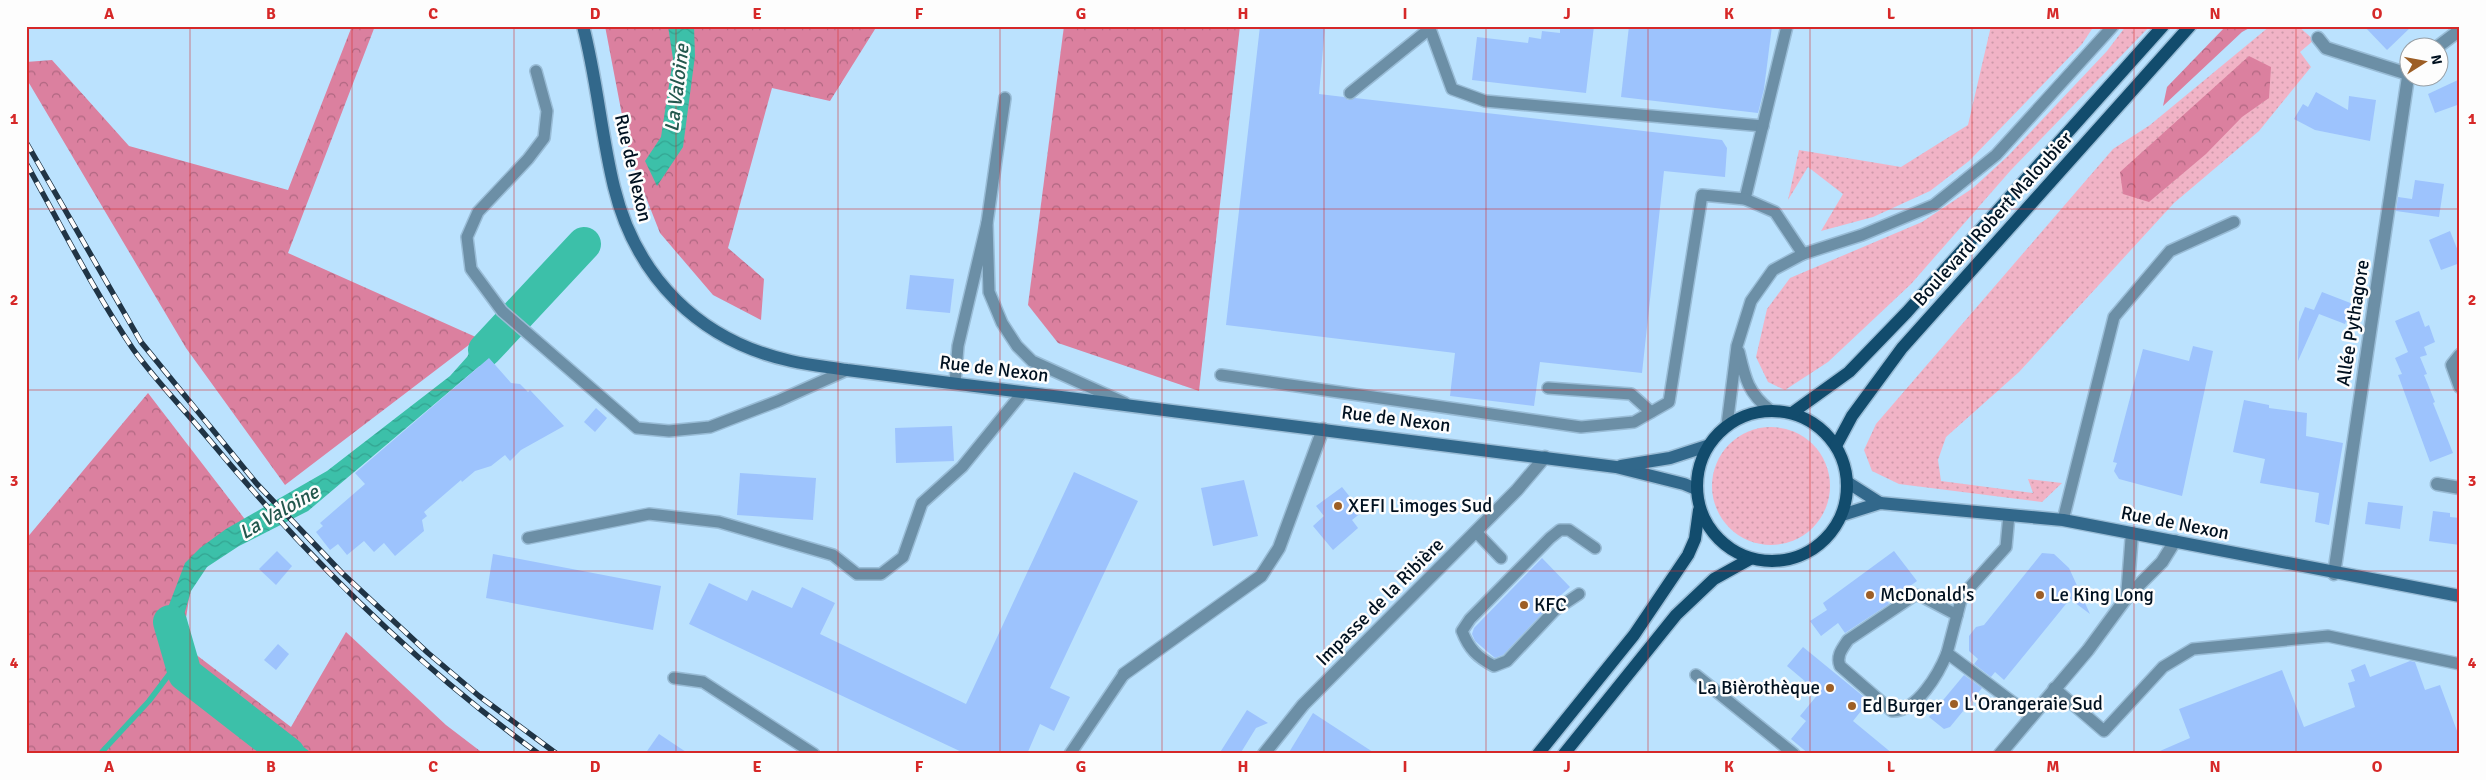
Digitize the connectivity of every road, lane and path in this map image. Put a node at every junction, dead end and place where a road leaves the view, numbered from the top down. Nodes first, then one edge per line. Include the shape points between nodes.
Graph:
1 (583, 26) edge
2 (1787, 26) edge
3 (2113, 26) edge
4 (2163, 26) edge
5 (2190, 26) edge
6 (1428, 28) edge
7 (2460, 30) edge
8 (2318, 38) dead end
9 (2448, 39) edge
10 (536, 71) dead end
11 (2398, 73) edge
12 (2406, 88) edge
13 (1350, 93) dead end
14 (1006, 98) dead end
15 (1763, 126) junction
16 (1745, 199) junction
17 (2234, 222) dead end
18 (987, 223) junction
19 (1803, 254) junction
20 (1737, 346) junction
21 (2460, 355) edge
22 (847, 370) junction
23 (1221, 375) dead end
24 (955, 383) junction
25 (2460, 387) edge
26 (1548, 388) dead end
27 (1023, 392) junction
28 (1129, 405) junction
29 (1770, 410) junction
30 (1651, 412) junction
31 (1792, 413) junction
32 (1727, 425) junction
33 (1323, 429) junction
34 (1708, 446) junction
35 (1836, 446) junction
36 (1545, 457) junction
37 (1616, 467) junction
38 (1848, 482) junction
39 (2437, 484) dead end
40 (2460, 488) edge
41 (1696, 489) junction
42 (1880, 503) junction
43 (1699, 510) junction
44 (2010, 515) junction
45 (1842, 516) junction
46 (2063, 520) junction
47 (1476, 532) junction
48 (2132, 533) junction
49 (528, 538) dead end
50 (2175, 541) junction
51 (1595, 548) dead end
52 (1501, 558) dead end
53 (1750, 559) junction
54 (2334, 574) junction
55 (1579, 594) dead end
56 (2460, 596) edge
57 (2127, 597) junction
58 (1957, 615) junction
59 (1947, 653) junction
60 (2460, 664) edge
61 (1124, 674) joint
62 (1696, 675) dead end
63 (674, 678) dead end
64 (2054, 688) junction
65 (2031, 716) junction
66 (814, 754) edge
67 (1070, 754) edge
68 (1264, 754) edge
69 (1538, 754) edge
70 (1564, 754) edge
71 (1794, 754) edge
72 (2000, 754) edge

1 - 22 main road, Rue de Nexon via 614,187 628,234 658,282 697,320 741,344 789,360
2 - 15 lane
3 - 19 lane via 1996,155 1934,206
4 - 31 main road, Boulevard Robert Maloubier via 1856,366
5 - 35 main road, Boulevard Robert Maloubier via 1902,348 1852,416
6 - 13 lane
6 - 15 lane via 1452,89 1485,101
7 - 9 street
8 - 11 street, Allée Pythagore via 2326,48
10 - 22 lane via 547,110 544,138 478,212 467,237 471,270 502,311 637,428 669,432 710,427
12 - 54 street, Allée Pythagore
14 - 18 lane
15 - 16 lane
16 - 19 lane via 1775,212
16 - 30 lane via 1702,195 1669,402
17 - 46 lane via 2170,251 2114,317
18 - 24 lane via 958,346
18 - 28 lane via 990,292 1002,323 1017,346 1032,361
19 - 20 lane via 1773,270 1752,301
20 - 29 lane via 1747,383 1757,400
20 - 32 lane
21 - 25 street via 2452,365
22 - 24 main road, Rue de Nexon
23 - 30 lane via 1581,427 1634,422
24 - 27 main road, Rue de Nexon
26 - 30 lane via 1631,394
27 - 28 main road, Rue de Nexon
27 - 49 lane via 962,467 922,503 903,557 881,574 857,574 833,555 719,522 649,514
28 - 33 main road, Rue de Nexon
29 - 31 main road
29 - 32 main road via 1748,414
31 - 35 main road via 1809,420
32 - 34 main road
33 - 36 main road, Rue de Nexon
33 - 61 street via 1279,548 1261,576
34 - 37 main road, Rue de Nexon via 1670,458
34 - 41 main road via 1699,466
35 - 38 main road
36 - 37 main road, Rue de Nexon
36 - 47 street, Impasse de la Ribière
37 - 41 main road, Rue de Nexon
38 - 42 main road, Rue de Nexon
38 - 45 main road
39 - 40 street
41 - 43 main road
42 - 44 main road, Rue de Nexon
42 - 45 main road, Rue de Nexon
43 - 53 main road via 1710,530 1728,548
43 - 69 main road via 1695,539 1688,555 1634,635
44 - 46 main road, Rue de Nexon
44 - 58 lane via 2006,547 1962,596
45 - 53 main road via 1814,550 1794,559 1772,562
46 - 48 main road, Rue de Nexon
47 - 52 lane
47 - 68 street, Impasse de la Ribière via 1303,706
48 - 50 main road, Rue de Nexon
48 - 57 street
50 - 54 main road, Rue de Nexon
50 - 57 street via 2162,562
51 - 55 lane via 1569,530 1560,530 1470,619 1462,631 1468,646 1479,658 1494,666 1507,660 1555,610
53 - 70 main road via 1714,579 1676,615
54 - 56 main road, Rue de Nexon
57 - 64 street via 2088,650
58 - 59 lane
58 - 59 lane via 1915,595 1848,640 1838,660 1840,666 1892,711 1899,711 1912,706 1940,670
59 - 65 lane
60 - 64 lane via 2328,636 2193,649 2163,667 2104,731
61 - 67 lane
62 - 71 lane
63 - 66 lane via 703,682
64 - 65 street
65 - 72 street

